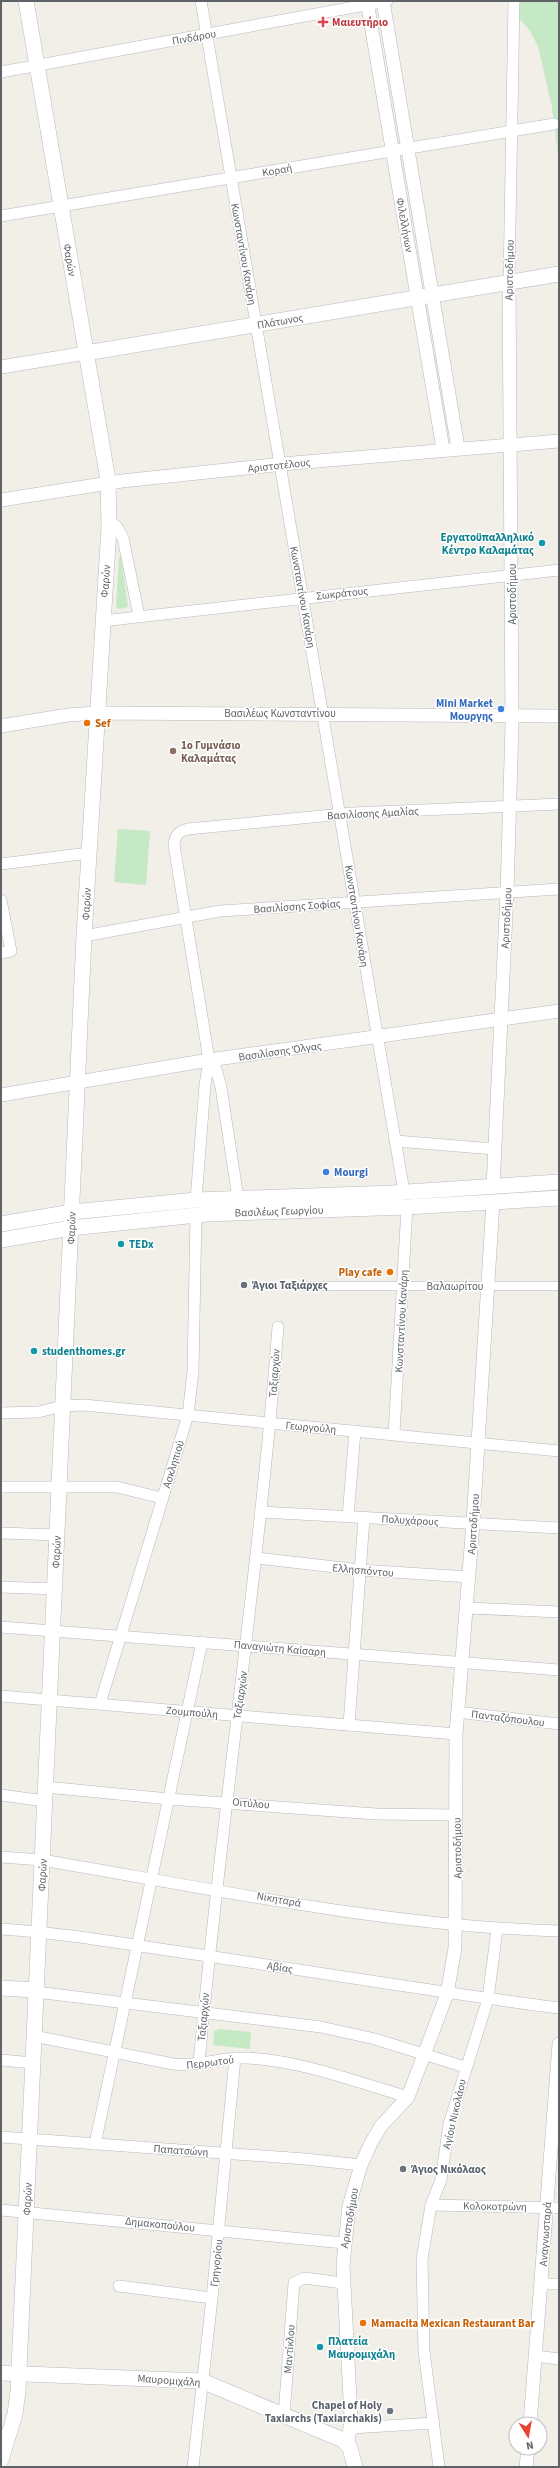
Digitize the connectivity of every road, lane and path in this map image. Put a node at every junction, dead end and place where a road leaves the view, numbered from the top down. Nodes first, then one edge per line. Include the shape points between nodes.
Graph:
1 (26, 1) edge
2 (201, 1) edge
3 (385, 1) edge
4 (514, 1) edge
5 (367, 3) edge
6 (207, 35) junction
7 (36, 66) junction
8 (1, 72) edge
9 (554, 124) dead end
10 (512, 131) junction
11 (408, 147) junction
12 (393, 149) junction
13 (231, 178) junction
14 (61, 206) junction
15 (1, 216) edge
16 (559, 274) edge
17 (509, 282) junction
18 (433, 295) junction
19 (418, 297) junction
20 (256, 325) junction
21 (86, 353) junction
22 (1, 368) edge
23 (559, 441) edge
24 (510, 445) junction
25 (458, 448) junction
26 (443, 449) junction
27 (280, 465) junction
28 (108, 483) junction
29 (1, 500) edge
30 (109, 520) junction
31 (559, 570) edge
32 (512, 575) junction
33 (303, 597) junction
34 (139, 616) junction
35 (102, 621) junction
36 (98, 713) junction
37 (323, 714) junction
38 (512, 716) junction
39 (559, 716) edge
40 (1, 726) edge
41 (559, 804) edge
42 (509, 806) junction
43 (341, 814) junction
44 (89, 853) junction
45 (1, 864) edge
46 (559, 889) edge
47 (507, 892) junction
48 (1, 900) edge
49 (355, 902) junction
50 (185, 916) junction
51 (84, 936) junction
52 (6, 952) edge
53 (559, 1011) edge
54 (501, 1019) junction
55 (378, 1037) junction
56 (209, 1060) junction
57 (77, 1082) junction
58 (1, 1095) edge
59 (396, 1141) junction
60 (494, 1149) junction
61 (559, 1182) edge
62 (493, 1187) junction
63 (238, 1198) junction
64 (559, 1198) edge
65 (196, 1200) junction
66 (405, 1200) junction
67 (493, 1202) junction
68 (72, 1212) junction
69 (196, 1216) junction
70 (1, 1224) edge
71 (71, 1228) junction
72 (1, 1240) edge
73 (303, 1286) dead end
74 (404, 1286) junction
75 (488, 1286) junction
76 (559, 1286) edge
77 (278, 1327) dead end
78 (63, 1406) junction
79 (1, 1413) edge
80 (188, 1415) junction
81 (270, 1423) junction
82 (355, 1431) junction
83 (394, 1434) junction
84 (479, 1443) junction
85 (559, 1451) edge
86 (60, 1486) junction
87 (1, 1487) edge
88 (162, 1498) junction
89 (261, 1512) junction
90 (348, 1517) junction
91 (364, 1518) junction
92 (473, 1523) junction
93 (559, 1528) edge
94 (1, 1533) edge
95 (57, 1535) junction
96 (257, 1558) junction
97 (361, 1570) junction
98 (469, 1577) junction
99 (1, 1587) edge
100 (55, 1589) junction
101 (467, 1608) junction
102 (559, 1612) edge
103 (1, 1627) edge
104 (53, 1630) junction
105 (119, 1635) junction
106 (202, 1642) junction
107 (247, 1645) junction
108 (355, 1654) junction
109 (463, 1662) junction
110 (559, 1670) edge
111 (1, 1696) edge
112 (50, 1700) junction
113 (100, 1704) junction
114 (187, 1711) junction
115 (457, 1712) junction
116 (237, 1716) junction
117 (559, 1724) edge
118 (350, 1725) junction
119 (456, 1734) junction
120 (45, 1794) junction
121 (1, 1795) edge
122 (169, 1799) junction
123 (226, 1801) junction
124 (456, 1815) junction
125 (1, 1857) edge
126 (42, 1860) junction
127 (152, 1878) junction
128 (217, 1889) junction
129 (456, 1926) junction
130 (1, 1929) edge
131 (497, 1929) junction
132 (559, 1931) edge
133 (39, 1932) junction
134 (137, 1946) junction
135 (209, 1956) junction
136 (1, 1988) edge
137 (36, 1991) junction
138 (447, 1994) junction
139 (488, 1999) junction
140 (125, 2003) junction
141 (559, 2008) edge
142 (203, 2014) junction
143 (34, 2036) junction
144 (559, 2044) edge
145 (114, 2052) junction
146 (424, 2055) junction
147 (235, 2058) junction
148 (1, 2060) edge
149 (33, 2063) junction
150 (199, 2064) junction
151 (465, 2067) junction
152 (558, 2067) edge
153 (408, 2097) junction
154 (1, 2137) edge
155 (29, 2139) junction
156 (95, 2144) junction
157 (226, 2153) junction
158 (361, 2165) junction
159 (431, 2205) junction
160 (553, 2208) edge
161 (1, 2210) edge
162 (26, 2211) junction
163 (219, 2230) junction
164 (344, 2243) junction
165 (343, 2283) junction
166 (542, 2284) junction
167 (559, 2284) edge
168 (119, 2286) dead end
169 (212, 2298) junction
170 (536, 2356) junction
171 (559, 2359) edge
172 (1, 2373) edge
173 (18, 2373) junction
174 (202, 2381) junction
175 (284, 2415) junction
176 (531, 2416) edge
177 (434, 2423) junction
178 (351, 2428) junction
179 (5, 2432) edge
180 (348, 2444) junction
181 (527, 2456) edge
182 (1, 2460) edge
183 (193, 2467) edge
184 (355, 2467) edge
185 (439, 2467) edge
186 (526, 2467) edge

1 - 7 main road, Φαρών
2 - 6 street, Κωνσταντίνου Κανάρη
3 - 5 street, Πινδάρου
3 - 11 street, Φιλελλήνων
4 - 10 street, Αριστοδήμου
5 - 6 street, Πινδάρου
5 - 12 street, Φιλελλήνων
6 - 7 street, Πινδάρου
6 - 13 street, Κωνσταντίνου Κανάρη
7 - 8 street, Πινδάρου
7 - 14 main road, Φαρών
9 - 10 street, Κοραή
10 - 11 street, Κοραή
10 - 17 street, Αριστοδήμου
11 - 12 street, Κοραή
11 - 18 street, Φιλελλήνων
12 - 13 street, Κοραή
12 - 19 street, Φιλελλήνων
13 - 14 street, Κοραή
13 - 20 street, Κωνσταντίνου Κανάρη
14 - 15 street, Κοραή
14 - 21 main road, Φαρών
16 - 17 main road, Πλάτωνος
17 - 18 main road, Πλάτωνος
17 - 24 street, Αριστοδήμου
18 - 19 main road, Πλάτωνος
18 - 25 street, Φιλελλήνων
19 - 20 main road, Πλάτωνος
19 - 26 street, Φιλελλήνων
20 - 21 main road, Πλάτωνος
20 - 27 street, Κωνσταντίνου Κανάρη
21 - 22 street, Πλάτωνος
21 - 28 main road, Φαρών
23 - 24 street, Αριστοτέλους
24 - 25 street, Αριστοτέλους
24 - 32 street, Αριστοδήμου
25 - 26 street, Αριστοτέλους
26 - 27 street, Αριστοτέλους
27 - 28 street, Αριστοτέλους
27 - 33 street, Κωνσταντίνου Κανάρη
28 - 29 street, Αριστοτέλους
28 - 30 main road, Φαρών
30 - 34 street via 118,527 123,538
30 - 35 main road, Φαρών
31 - 32 street, Σωκράτους
32 - 33 street, Σωκράτους
32 - 38 street, Αριστοδήμου
33 - 34 street, Σωκράτους
33 - 37 street, Κωνσταντίνου Κανάρη
34 - 35 street, Σωκράτους
35 - 36 main road, Φαρών
36 - 37 street, Βασιλέως Κωνσταντίνου
36 - 40 street, Βασιλέως Κωνσταντίνου via 68,715
36 - 44 main road, Φαρών
37 - 38 street, Βασιλέως Κωνσταντίνου
37 - 43 street, Κωνσταντίνου Κανάρη
38 - 39 street, Βασιλέως Κωνσταντίνου
38 - 42 street, Αριστοδήμου
41 - 42 street, Βασιλίσσης Αμαλίας
42 - 43 street, Βασιλίσσης Αμαλίας
42 - 47 street, Αριστοδήμου
43 - 49 street, Κωνσταντίνου Κανάρη
43 - 50 street, Βασιλίσσης Αμαλίας via 179,832 174,845
44 - 45 street
44 - 51 main road, Φαρών
46 - 47 street, Βασιλίσσης Σοφίας
47 - 49 street, Βασιλίσσης Σοφίας
47 - 54 street, Αριστοδήμου
48 - 52 street
49 - 50 street, Βασιλίσσης Σοφίας via 220,911
49 - 55 street, Κωνσταντίνου Κανάρη
50 - 51 street, Βασιλίσσης Σοφίας
50 - 56 street
51 - 57 main road, Φαρών
53 - 54 street, Βασιλίσσης Όλγας
54 - 55 street, Βασιλίσσης Όλγας
54 - 60 street, Αριστοδήμου
55 - 56 street, Βασιλίσσης Όλγας
55 - 59 street, Κωνσταντίνου Κανάρη
56 - 57 street, Βασιλίσσης Όλγας
56 - 63 street via 216,1069 221,1087
56 - 65 street
57 - 58 street, Βασιλίσσης Όλγας
57 - 68 main road, Φαρών
59 - 60 street
59 - 66 street, Κωνσταντίνου Κανάρη
60 - 62 street, Αριστοδήμου
61 - 62 main road, Βασιλέως Γεωργίου
62 - 66 main road, Βασιλέως Γεωργίου
63 - 65 main road, Βασιλέως Γεωργίου
63 - 66 main road, Βασιλέως Γεωργίου
64 - 67 main road, Βασιλέως Γεωργίου
65 - 68 main road, Βασιλέως Γεωργίου
66 - 67 main road, Βασιλέως Γεωργίου
66 - 69 main road, Βασιλέως Γεωργίου
66 - 74 street, Κωνσταντίνου Κανάρη
67 - 75 street, Αριστοδήμου
68 - 70 main road, Βασιλέως Γεωργίου
68 - 71 main road, Φαρών
69 - 71 main road, Βασιλέως Γεωργίου
69 - 80 street, Ασκληπιού via 193,1371
71 - 72 main road, Βασιλέως Γεωργίου
71 - 78 main road, Φαρών
73 - 74 street, Βαλαωρίτου
74 - 75 street, Βαλαωρίτου
74 - 83 street, Κωνσταντίνου Κανάρη
75 - 76 street, Βαλαωρίτου
75 - 84 street, Αριστοδήμου
77 - 81 street, Ταξιαρχών
78 - 79 street, Γεωργούλη via 38,1412
78 - 80 street, Γεωργούλη via 84,1405
78 - 86 main road, Φαρών
80 - 81 street, Γεωργούλη
80 - 88 street, Ασκληπιού
81 - 82 street, Γεωργούλη
81 - 89 street, Ταξιαρχών
82 - 83 street, Γεωργούλη
82 - 90 street
83 - 84 street, Γεωργούλη
84 - 85 street, Γεωργούλη
84 - 92 street, Αριστοδήμου
86 - 87 street
86 - 88 street via 117,1486
86 - 95 main road, Φαρών
88 - 105 street, Ασκληπιού
89 - 90 street, Πολυχάρους
89 - 96 street, Ταξιαρχών
90 - 91 street, Πολυχάρους
91 - 92 street, Πολυχάρους
91 - 97 street
92 - 93 street, Πολυχάρους
92 - 98 street, Αριστοδήμου
94 - 95 street
95 - 100 main road, Φαρών
96 - 97 street, Ελλησπόντου
96 - 107 street, Ταξιαρχών
97 - 98 street, Ελλησπόντου
97 - 108 street
98 - 101 street, Αριστοδήμου
99 - 100 street
100 - 104 main road, Φαρών
101 - 102 street
101 - 109 street, Αριστοδήμου
103 - 104 street, Παναγιώτη Καίσαρη
104 - 105 street, Παναγιώτη Καίσαρη
104 - 112 main road, Φαρών
105 - 106 street, Παναγιώτη Καίσαρη
105 - 113 street, Ασκληπιού
106 - 107 street, Παναγιώτη Καίσαρη
106 - 114 street
107 - 108 street, Παναγιώτη Καίσαρη
107 - 116 street, Ταξιαρχών
108 - 109 street, Παναγιώτη Καίσαρη
108 - 118 street
109 - 110 street, Παναγιώτη Καίσαρη
109 - 115 street, Αριστοδήμου
111 - 112 street, Ζουμπούλη
112 - 113 street, Ζουμπούλη
112 - 120 main road, Φαρών
113 - 114 street, Ζουμπούλη
114 - 116 street, Ζουμπούλη
114 - 122 street
115 - 117 street, Πανταζόπουλου
115 - 119 street, Αριστοδήμου
116 - 118 street, Ζουμπούλη
116 - 123 street, Ταξιαρχών
118 - 119 street, Ζουμπούλη
119 - 124 street, Αριστοδήμου
120 - 121 street, Οιτύλου
120 - 122 street, Οιτύλου
120 - 126 main road, Φαρών
122 - 123 street, Οιτύλου
122 - 127 street
123 - 124 street, Οιτύλου via 376,1814
123 - 128 street, Ταξιαρχών
124 - 129 street, Αριστοδήμου
125 - 126 street, Νικηταρά
126 - 127 street, Νικηταρά
126 - 133 main road, Φαρών
127 - 128 street, Νικηταρά
127 - 134 street
128 - 129 street, Νικηταρά
128 - 135 street, Ταξιαρχών
129 - 131 street, Νικηταρά
129 - 138 street, Αριστοδήμου via 455,1953
130 - 133 street, Αβίας
131 - 132 street, Νικηταρά
131 - 139 street, Αγίου Νικολάου
133 - 134 street, Αβίας
133 - 137 main road, Φαρών
134 - 135 street, Αβίας
134 - 140 street
135 - 138 street, Αβίας
135 - 142 street, Ταξιαρχών
136 - 137 main road
137 - 140 street
137 - 143 main road, Φαρών
138 - 139 street, Αβίας
138 - 146 street, Αριστοδήμου
139 - 141 street, Αβίας
139 - 151 street, Αγίου Νικολάου
140 - 142 street
140 - 145 street
142 - 146 street via 321,2027 375,2039
142 - 150 street, Ταξιαρχών
143 - 145 street, Περρωτού
143 - 149 main road, Φαρών
144 - 152 street, Αναγνωσταρά
145 - 150 street, Περρωτού via 173,2064
145 - 156 street
146 - 151 street
146 - 153 street, Αριστοδήμου
147 - 150 street, Περρωτού
147 - 153 street, Περρωτού via 263,2060 308,2069
147 - 157 street, Γρηγορίου
148 - 149 street
149 - 155 main road, Φαρών
151 - 159 street, Αγίου Νικολάου via 446,2135 441,2180
152 - 160 street, Αναγνωσταρά
153 - 158 street, Αριστοδήμου via 381,2126
154 - 155 street, Παπατσώνη
155 - 156 street, Παπατσώνη
155 - 162 main road, Φαρών
156 - 157 street, Παπατσώνη
157 - 158 street, Παπατσώνη
157 - 163 street, Γρηγορίου
158 - 164 street, Αριστοδήμου via 349,2206
159 - 160 street, Κολοκοτρώνη
159 - 177 street, Αγίου Νικολάου via 422,2259 421,2286 424,2352
160 - 166 street, Αναγνωσταρά
161 - 162 street, Δημακοπούλου
162 - 163 street, Δημακοπούλου
162 - 173 main road, Φαρών
163 - 164 street, Δημακοπούλου
163 - 169 street, Γρηγορίου
164 - 165 street, Αριστοδήμου
165 - 175 street, Μαντίκλου via 304,2278 294,2283
165 - 178 street, Αριστοδήμου
166 - 167 street
166 - 170 street, Αναγνωσταρά
168 - 169 street
169 - 174 street, Γρηγορίου
170 - 171 street
170 - 176 street, Αναγνωσταρά
172 - 173 main road, Μαυρομιχάλη
173 - 174 main road, Μαυρομιχάλη
173 - 179 main road, Φαρών via 15,2414
174 - 175 main road, Μαυρομιχάλη
174 - 183 street, Γρηγορίου
175 - 180 main road, Μαυρομιχάλη
177 - 178 street
177 - 185 street, Αγίου Νικολάου
178 - 180 street, Αριστοδήμου
179 - 182 main road, Φαρών
180 - 184 main road, Αριστοδήμου
181 - 186 street

